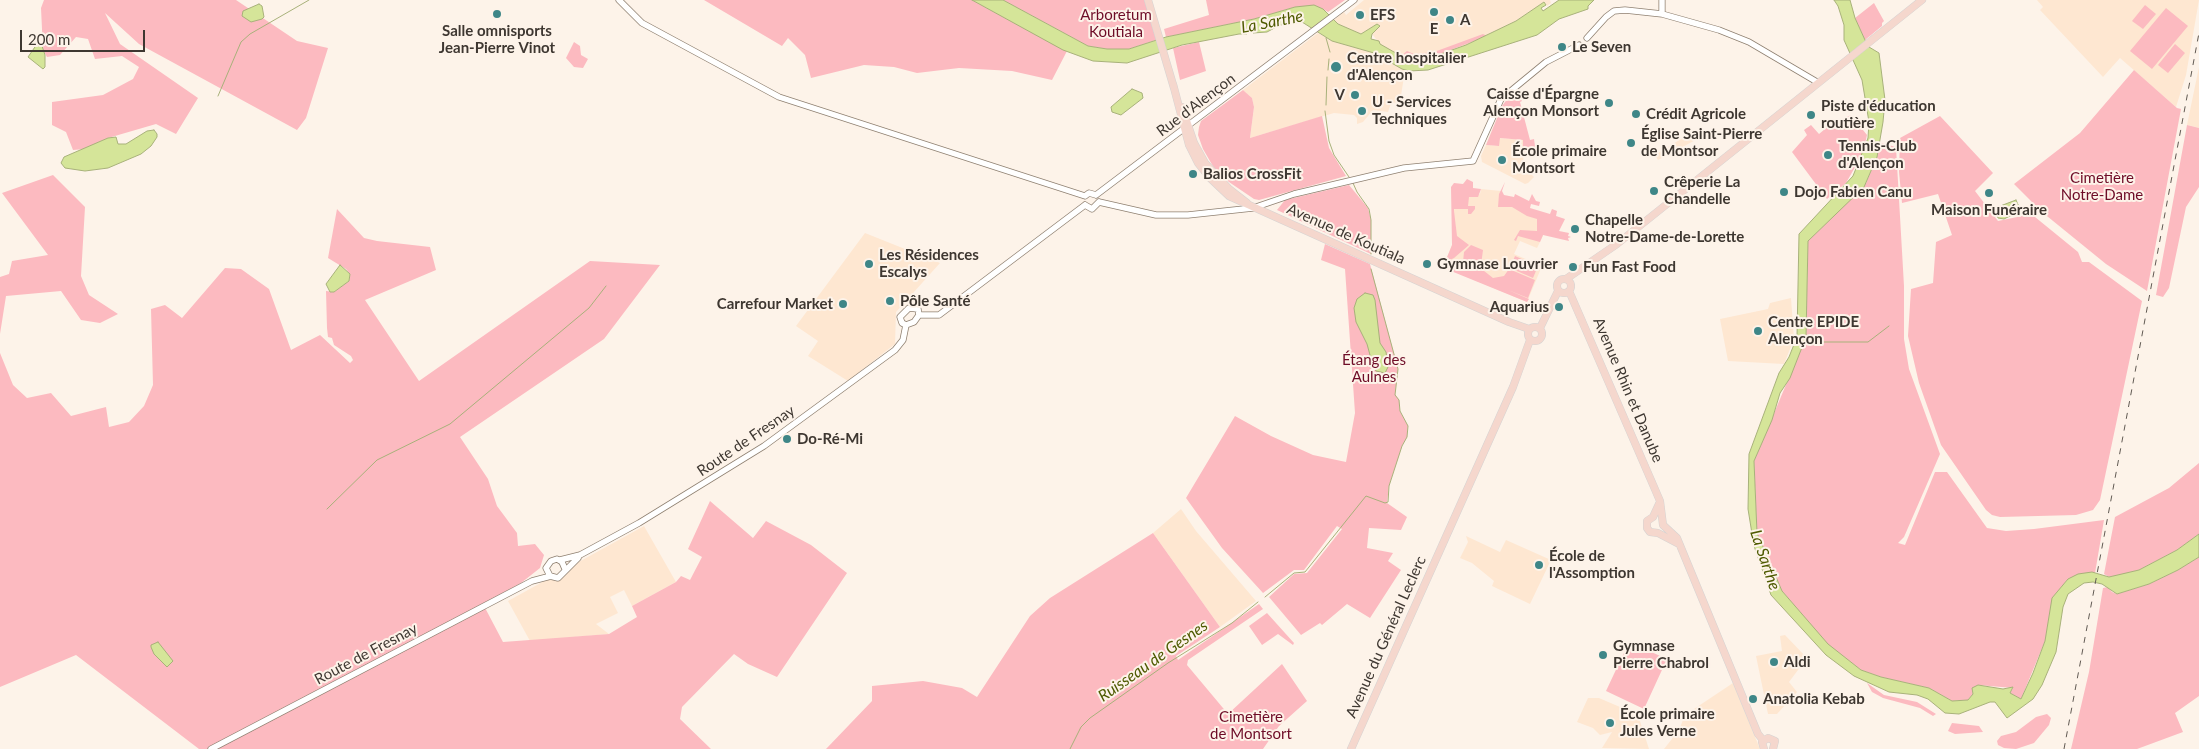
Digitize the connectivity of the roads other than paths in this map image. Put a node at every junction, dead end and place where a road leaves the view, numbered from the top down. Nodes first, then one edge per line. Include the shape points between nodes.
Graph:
1 (618, 0) edge
2 (1148, 0) edge
3 (1354, 0) edge
4 (1662, 0) edge
5 (1922, 0) edge
6 (1662, 14) junction
7 (1587, 38) dead end
8 (1579, 45) dead end
9 (1817, 82) junction
10 (1186, 128) junction
11 (1096, 195) junction
12 (1085, 196) junction
13 (1275, 200) junction
14 (1099, 202) junction
15 (1084, 205) junction
16 (1253, 208) junction
17 (1266, 214) junction
18 (1568, 281) junction
19 (1558, 291) junction
20 (1569, 291) junction
21 (919, 315) junction
22 (906, 325) junction
23 (1540, 328) junction
24 (1530, 336) junction
25 (1660, 502) junction
26 (1652, 517) junction
27 (1662, 522) junction
28 (1658, 533) junction
29 (1679, 545) junction
30 (580, 556) junction
31 (560, 560) junction
32 (546, 568) junction
33 (565, 569) junction
34 (551, 576) junction
35 (532, 581) junction
36 (1763, 740) junction
37 (1775, 748) edge
38 (212, 749) edge
39 (1351, 749) edge
40 (1764, 749) edge

1 - 12 street via 642,23 779,97
2 - 10 main road, Avenue de Koutiala
3 - 10 street, Rue d'Alençon
4 - 6 street
5 - 9 main road
6 - 7 street via 1622,9 1610,13
6 - 9 street via 1749,42
8 - 13 street via 1546,62 1501,99 1474,161 1410,167
9 - 18 main road
10 - 11 street, Rue d'Alençon
10 - 16 main road, Avenue de Koutiala via 1198,163 1210,178 1229,196
11 - 12 street
11 - 14 street
12 - 15 street
13 - 16 street
13 - 17 street
14 - 15 street via 1092,208
14 - 16 street via 1156,215
15 - 21 street via 939,315
16 - 17 main road, Avenue de Koutiala
17 - 24 main road, Avenue de Koutiala via 1509,322
18 - 19 main road via 1557,282
18 - 20 main road
19 - 20 main road
19 - 23 main road
20 - 25 main road, Avenue Rhin et Danube
21 - 22 street
21 - 22 street via 918,309 909,308 900,317
22 - 30 street, Route de Fresnay via 903,340 895,350 786,430 700,487
23 - 24 main road via 1534,326
23 - 24 main road via 1542,336
24 - 39 main road, Avenue du Général Leclerc via 1513,387
25 - 26 main road
25 - 27 main road, Avenue Rhin et Danube
26 - 27 main road
26 - 28 main road via 1647,521 1647,528
27 - 28 main road
27 - 29 main road via 1677,538
28 - 29 main road
29 - 36 main road
30 - 31 street, Route de Fresnay
30 - 33 street, Route de Fresnay
31 - 32 street via 551,561
31 - 33 street
32 - 34 street
32 - 35 street, Route de Fresnay
33 - 34 street via 558,578
34 - 35 street, Route de Fresnay
35 - 38 street, Route de Fresnay
36 - 37 main road via 1772,739
36 - 40 main road

